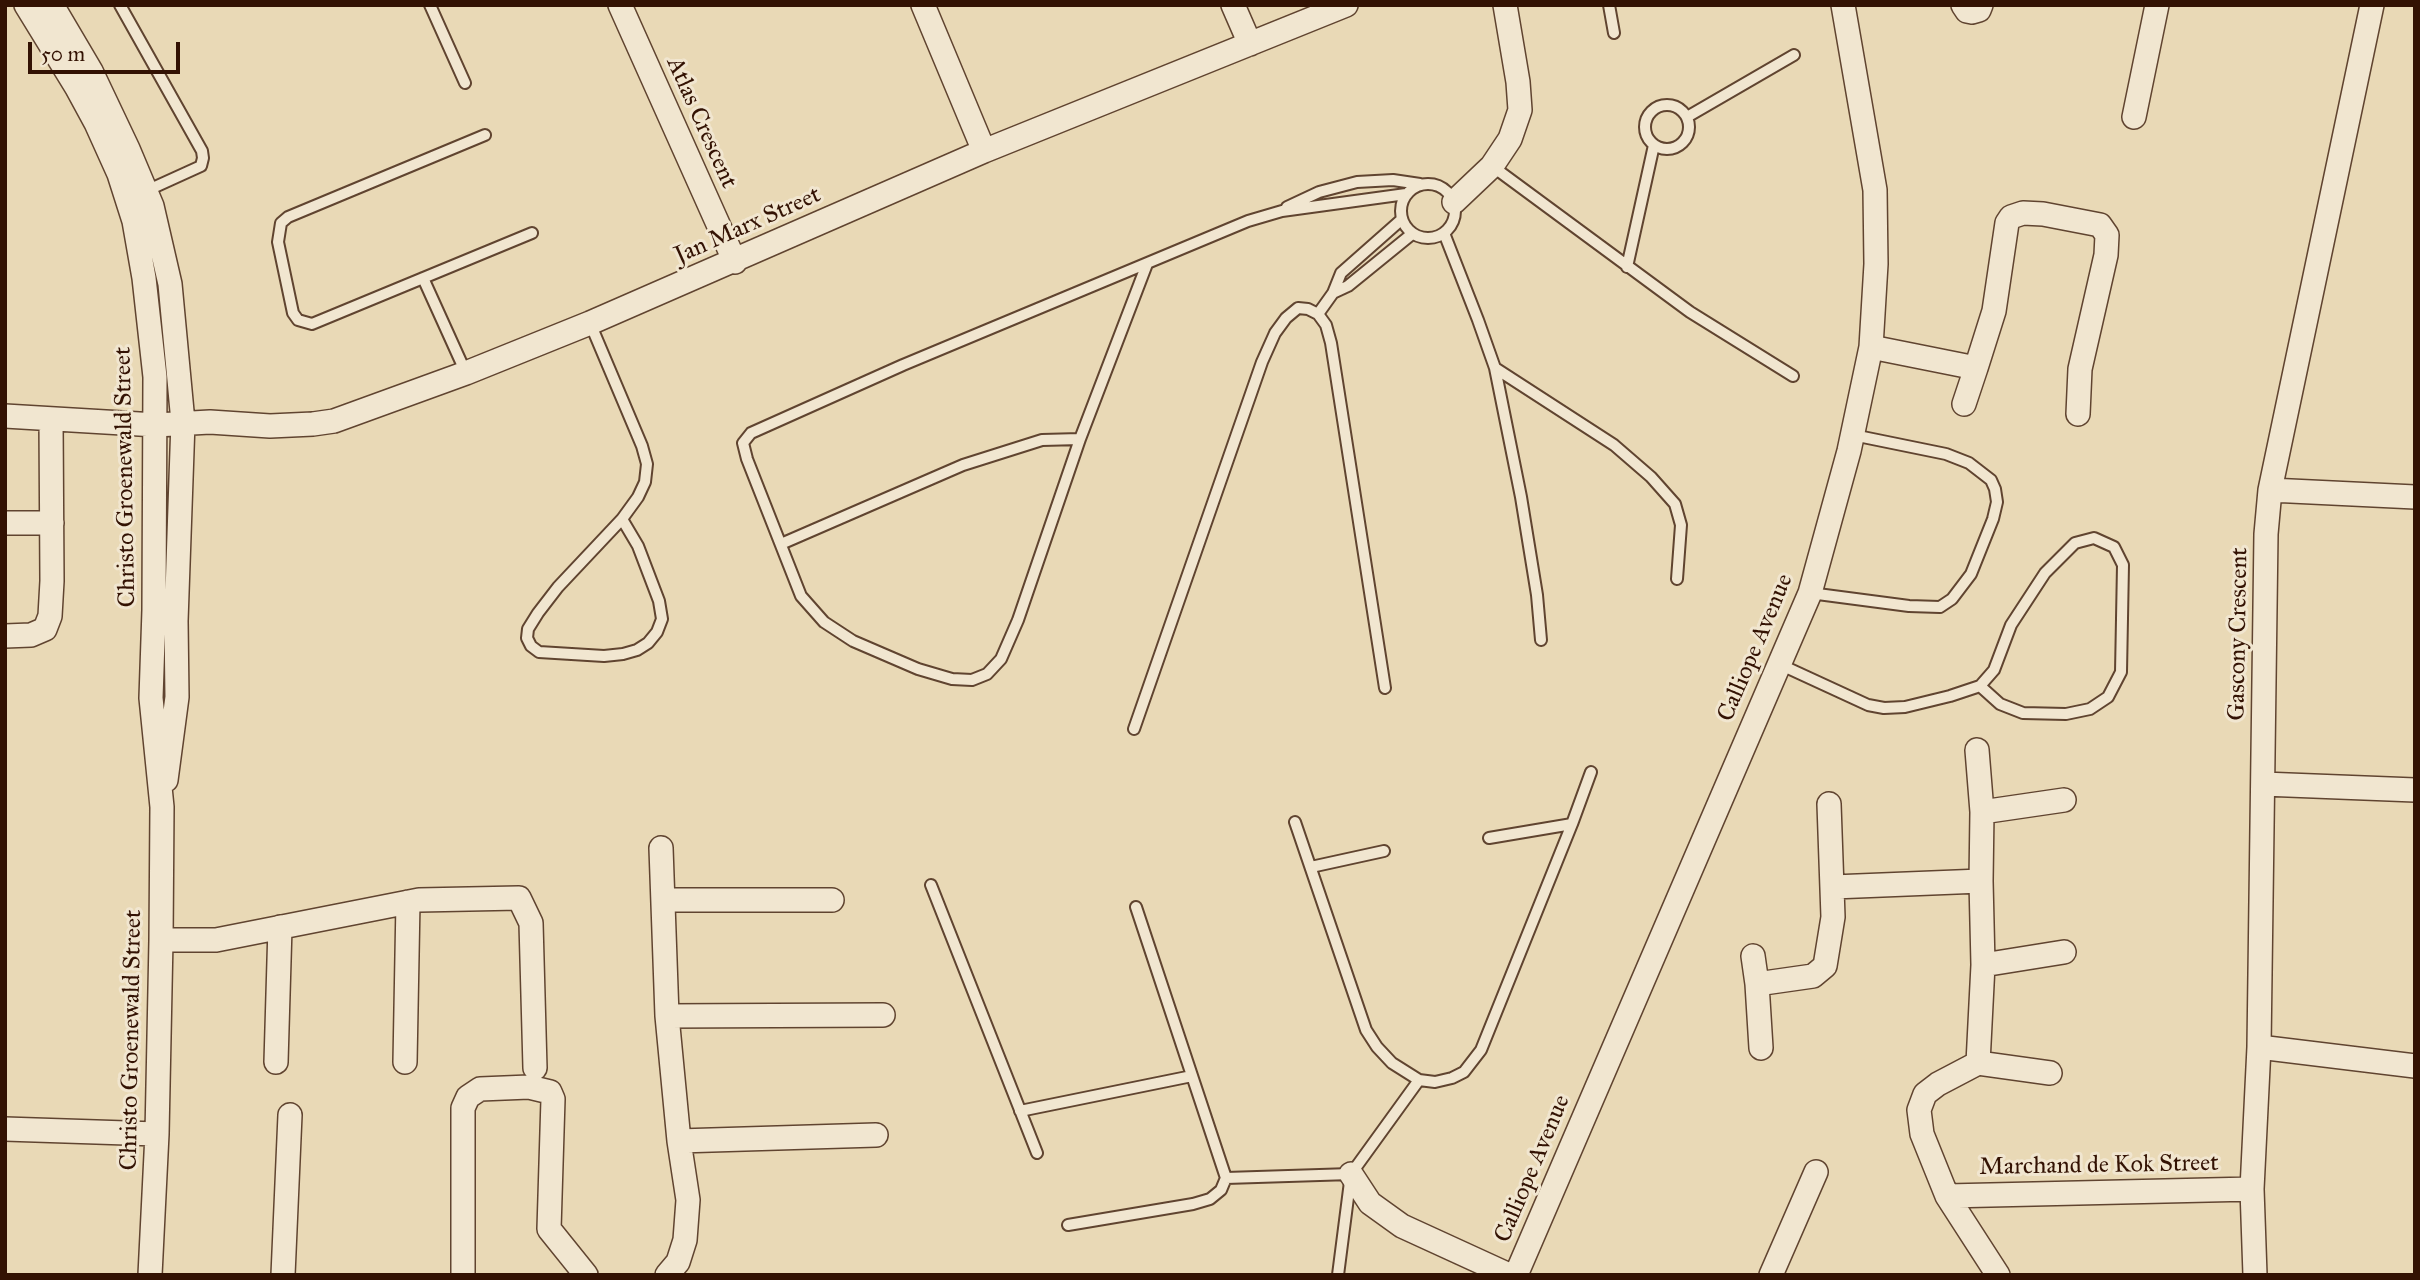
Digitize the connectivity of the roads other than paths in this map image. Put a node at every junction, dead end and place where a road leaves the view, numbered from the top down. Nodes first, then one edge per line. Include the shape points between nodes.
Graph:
1 (26, 5) edge
2 (52, 5) edge
3 (120, 5) edge
4 (430, 5) edge
5 (620, 5) edge
6 (923, 5) edge
7 (1233, 5) edge
8 (1346, 5) edge
9 (1505, 5) edge
10 (1609, 5) edge
11 (1843, 5) edge
12 (1963, 5) edge
13 (1980, 5) edge
14 (2157, 5) edge
15 (2372, 5) edge
16 (1614, 33) dead end
17 (1250, 44) junction
18 (1794, 55) dead end
19 (464, 83) dead end
20 (1687, 117) junction
21 (2134, 117) dead end
22 (485, 135) dead end
23 (1654, 145) junction
24 (984, 151) junction
25 (1492, 166) junction
26 (1421, 184) junction
27 (146, 191) junction
28 (1406, 194) junction
29 (1454, 202) junction
30 (1282, 211) junction
31 (1401, 219) junction
32 (532, 233) dead end
33 (1444, 233) junction
34 (1412, 234) junction
35 (735, 262) junction
36 (1147, 264) junction
37 (1627, 267) junction
38 (423, 278) junction
39 (1333, 293) junction
40 (1318, 314) junction
41 (590, 323) junction
42 (1871, 347) junction
43 (1976, 368) junction
44 (1495, 369) junction
45 (466, 373) junction
46 (1793, 376) dead end
47 (1964, 404) dead end
48 (2078, 414) dead end
49 (5, 416) edge
50 (51, 420) junction
51 (183, 422) junction
52 (156, 425) junction
53 (1853, 435) junction
54 (1080, 439) junction
55 (2270, 490) junction
56 (2415, 497) edge
57 (622, 519) junction
58 (5, 523) edge
59 (52, 523) junction
60 (781, 544) junction
61 (1677, 579) dead end
62 (1810, 593) junction
63 (5, 636) edge
64 (1541, 639) dead end
65 (1778, 663) junction
66 (1980, 686) junction
67 (1385, 688) dead end
68 (1134, 729) dead end
69 (1977, 750) dead end
70 (1591, 772) dead end
71 (2263, 784) junction
72 (2415, 790) edge
73 (2064, 800) dead end
74 (1829, 804) dead end
75 (162, 807) junction
76 (1982, 812) junction
77 (1295, 822) dead end
78 (1572, 824) junction
79 (1489, 838) dead end
80 (661, 848) dead end
81 (1384, 851) dead end
82 (1311, 867) junction
83 (1980, 881) junction
84 (931, 885) dead end
85 (1833, 887) junction
86 (663, 900) junction
87 (832, 900) dead end
88 (408, 902) junction
89 (1136, 906) dead end
90 (280, 928) junction
91 (161, 940) junction
92 (2064, 952) dead end
93 (1752, 956) dead end
94 (1983, 965) junction
95 (1757, 984) junction
96 (883, 1015) dead end
97 (667, 1016) junction
98 (2259, 1047) junction
99 (1761, 1048) dead end
100 (276, 1062) dead end
101 (405, 1062) dead end
102 (1978, 1063) junction
103 (2415, 1066) edge
104 (535, 1068) dead end
105 (2050, 1073) dead end
106 (1192, 1076) junction
107 (1419, 1080) junction
108 (1020, 1111) junction
109 (290, 1115) dead end
110 (5, 1129) edge
111 (157, 1134) junction
112 (876, 1135) dead end
113 (679, 1141) junction
114 (1037, 1153) dead end
115 (1816, 1172) dead end
116 (1351, 1174) junction
117 (1226, 1178) junction
118 (2252, 1189) junction
119 (1947, 1196) junction
120 (1068, 1225) dead end
121 (150, 1275) edge
122 (283, 1275) edge
123 (463, 1275) edge
124 (586, 1275) edge
125 (667, 1275) edge
126 (1338, 1275) edge
127 (1508, 1275) edge
128 (1516, 1275) edge
129 (1770, 1275) edge
130 (1998, 1275) edge
131 (2255, 1275) edge

1 - 52 street, Christo Groenewald Street via 96,123 134,220 146,291
2 - 27 street, Christo Groenewald Street via 91,71
3 - 27 lane via 202,150 201,166
4 - 19 lane
5 - 35 street, Atlas Crescent
6 - 24 street
7 - 17 street
8 - 17 street, Jan Marx Street
9 - 25 street via 1520,110 1510,139
10 - 16 lane
11 - 42 street, Calliope Avenue via 1875,190
12 - 13 street via 1972,12
14 - 21 street
15 - 55 street, Gascony Crescent
17 - 24 street, Jan Marx Street
18 - 20 lane
20 - 23 lane via 1689,131 1681,144 1668,149
20 - 23 lane via 1669,104 1649,112 1645,133
22 - 38 lane via 288,216 281,223 278,242 288,298 293,313 305,323
23 - 37 lane
24 - 35 street, Jan Marx Street
25 - 29 street
25 - 37 lane
26 - 28 lane
26 - 29 lane via 1437,185
26 - 30 lane via 1357,182 1319,192
27 - 51 street, Christo Groenewald Street via 170,284
28 - 30 lane
28 - 31 lane
29 - 33 lane via 1454,219
30 - 36 lane
31 - 34 lane
31 - 39 lane via 1341,273
32 - 38 lane
33 - 34 lane via 1428,239
33 - 44 lane
34 - 39 lane
35 - 41 street, Jan Marx Street
36 - 54 lane
36 - 60 lane via 751,433 744,449
37 - 46 lane
38 - 45 lane
39 - 40 lane
40 - 67 lane via 1326,325 1336,368
40 - 68 lane via 1298,308 1271,342
41 - 45 street, Jan Marx Street
41 - 57 lane via 632,417 647,464 645,482
42 - 43 street
42 - 53 street, Calliope Avenue
43 - 47 street
43 - 48 street via 1994,311 2011,217 2043,214 2100,225 2107,235 2106,255 2080,369
44 - 61 lane via 1614,445 1675,504 1681,524
44 - 64 lane via 1521,497
45 - 51 street, Jan Marx Street via 334,421 271,426
49 - 50 street, Jan Marx Street
50 - 52 street, Jan Marx Street
50 - 59 street
51 - 52 street, Jan Marx Street
51 - 75 street, Christo Groenewald Street via 177,697
52 - 75 street, Christo Groenewald Street via 151,698
53 - 62 street, Calliope Avenue
53 - 62 lane via 1969,463 1991,480 1995,489 1993,519 1971,574 1940,607
54 - 60 lane via 1042,440 962,465
54 - 60 lane via 1001,659 987,674 972,680 918,668 853,641 824,622 801,596
55 - 56 street
55 - 71 street, Gascony Crescent
57 - 57 lane via 538,612 527,638 539,652 623,654 638,650 657,632 662,619 659,601 638,545
58 - 59 street
59 - 63 street via 50,616 45,629
62 - 65 street, Calliope Avenue
65 - 66 lane via 1884,708
65 - 128 street, Calliope Avenue
66 - 66 lane via 1994,670 2011,625 2045,573 2075,543 2094,538 2114,547 2123,565 2121,672 2108,697 2090,709 2066,714 2023,713 2000,704
69 - 76 street
70 - 78 lane
71 - 72 street
71 - 98 street, Gascony Crescent
73 - 76 street
74 - 85 street
75 - 91 street, Christo Groenewald Street
76 - 83 street
77 - 82 lane
78 - 79 lane
78 - 107 lane via 1481,1050 1464,1072 1452,1078
80 - 86 street
81 - 82 lane
82 - 107 lane via 1366,1030 1392,1063
83 - 85 street
83 - 94 street
84 - 108 lane
85 - 95 street via 1832,935 1825,966 1813,976
86 - 87 street
86 - 97 street
88 - 90 street
88 - 101 street
88 - 104 street via 519,898 531,923
89 - 106 lane
90 - 91 street via 216,940
90 - 100 street
91 - 111 street, Christo Groenewald Street
92 - 94 street
93 - 95 street
94 - 102 street
95 - 99 street
96 - 97 street
97 - 113 street
98 - 103 street
98 - 118 street, Gascony Crescent
102 - 105 street
102 - 119 street via 1925,1094 1919,1110 1922,1133
106 - 108 lane
106 - 117 lane
107 - 116 lane
108 - 114 lane
109 - 122 street
110 - 111 street
111 - 121 street, Christo Groenewald Street
112 - 113 street
113 - 125 street via 688,1200 685,1240 678,1262
115 - 129 street
116 - 117 lane
116 - 126 lane
116 - 127 street via 1370,1203 1402,1226
117 - 120 lane via 1210,1199
118 - 119 street, Marchand de Kok Street
118 - 131 street, Gascony Crescent
119 - 130 street
123 - 124 street via 463,1108 467,1097 480,1089 529,1087 550,1092 553,1099 550,1228

